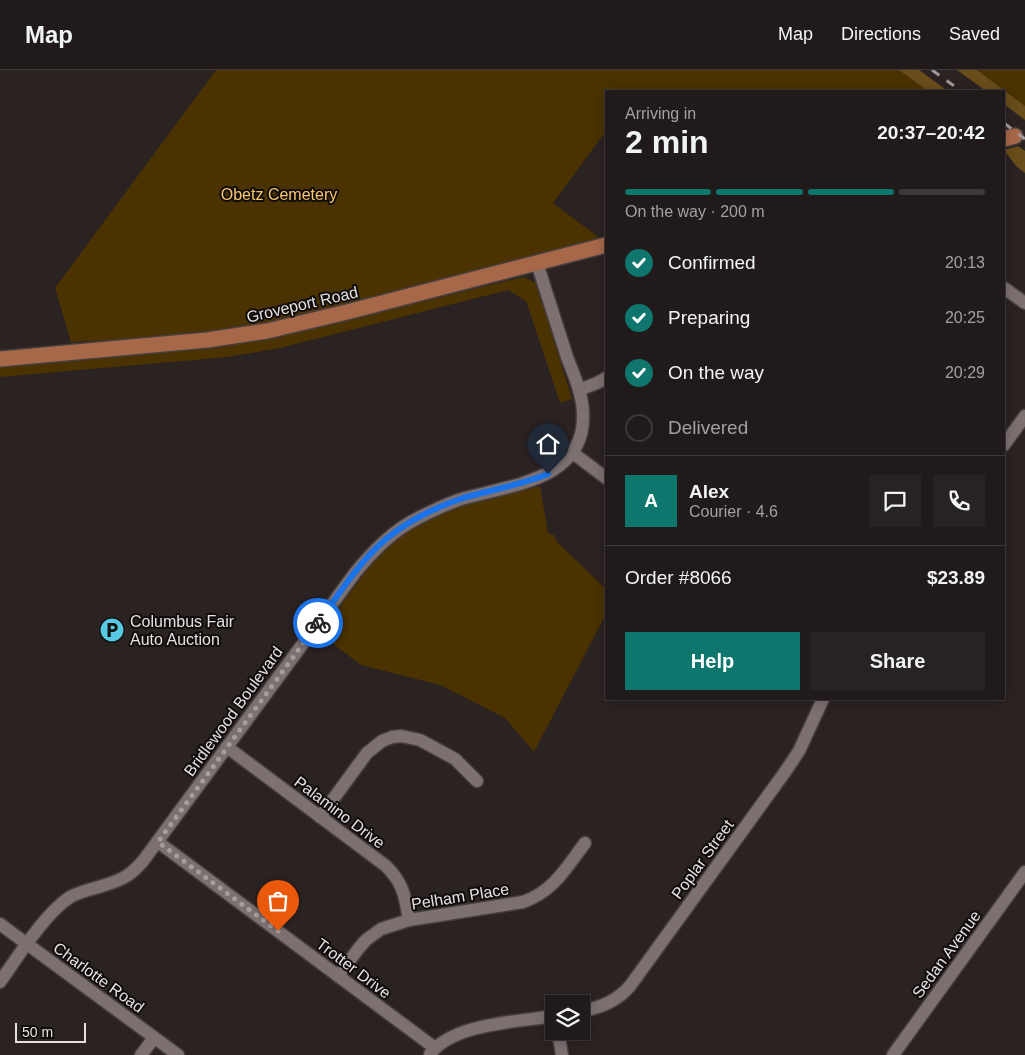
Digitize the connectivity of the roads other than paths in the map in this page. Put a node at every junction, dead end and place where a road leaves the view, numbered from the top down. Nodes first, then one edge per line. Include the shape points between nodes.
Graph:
1 (605, 245) edge
2 (536, 263) junction
3 (1005, 289) edge
4 (1025, 303) edge
5 (0, 359) edge
6 (605, 379) edge
7 (579, 390) junction
8 (1025, 416) edge
9 (1005, 444) edge
10 (573, 453) junction
11 (605, 477) edge
12 (823, 700) edge
13 (226, 748) junction
14 (477, 781) dead end
15 (320, 817) junction
16 (158, 842) junction
17 (585, 843) dead end
18 (1025, 872) edge
19 (409, 920) junction
20 (0, 924) edge
21 (28, 944) junction
22 (338, 976) junction
23 (0, 982) edge
24 (590, 1008) edge
25 (545, 1018) edge
26 (154, 1038) junction
27 (560, 1040) edge
28 (432, 1052) edge
29 (141, 1055) edge
30 (178, 1055) edge
31 (562, 1055) edge
32 (893, 1055) edge

1 - 2 main road, Groveport Road
2 - 5 main road, Groveport Road via 230,338
2 - 7 street, Bridlewood Boulevard
3 - 4 street
6 - 7 street
7 - 10 street, Bridlewood Boulevard via 583,428
8 - 9 street
10 - 11 street
10 - 13 street, Bridlewood Boulevard via 548,474 462,499 417,518 386,539 355,573
12 - 24 street, Poplar Street via 799,751 785,772 630,986 612,1002
13 - 15 street, Palamino Drive
13 - 16 street, Bridlewood Boulevard
14 - 15 street via 455,759 420,740 392,737 382,740 366,754
15 - 19 street, Palamino Drive via 393,873 403,890
16 - 21 street, Bridlewood Boulevard via 123,878 88,889 59,905
16 - 22 street, Trotter Drive
17 - 19 street, Pelham Place via 554,885 534,898
18 - 32 street, Sedan Avenue
19 - 22 street, Pelham Place via 374,933 358,948
20 - 21 street, Charlotte Road
21 - 23 street, Bridlewood Boulevard
21 - 26 street, Charlotte Road
22 - 28 street, Trotter Drive
25 - 28 street via 464,1031 448,1038
26 - 29 street
26 - 30 street, Charlotte Road
27 - 31 street

